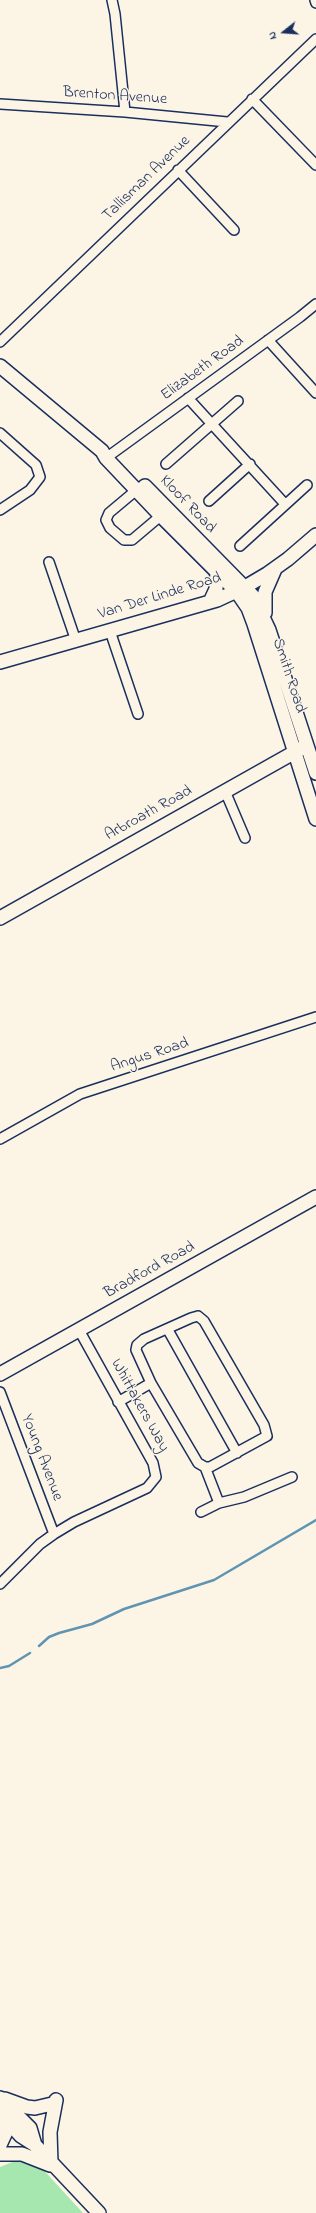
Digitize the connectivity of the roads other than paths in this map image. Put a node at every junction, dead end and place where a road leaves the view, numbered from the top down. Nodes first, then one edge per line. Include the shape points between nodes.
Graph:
1 (112, 0) edge
2 (315, 0) edge
3 (316, 3) edge
4 (316, 39) edge
5 (252, 99) junction
6 (0, 104) edge
7 (125, 112) junction
8 (227, 122) junction
9 (316, 165) edge
10 (178, 170) junction
11 (234, 230) dead end
12 (316, 304) edge
13 (268, 340) junction
14 (0, 342) edge
15 (0, 366) edge
16 (316, 392) edge
17 (188, 398) junction
18 (238, 401) dead end
19 (212, 424) junction
20 (0, 433) edge
21 (107, 454) junction
22 (166, 464) dead end
23 (250, 464) junction
24 (307, 485) dead end
25 (140, 487) junction
26 (209, 501) dead end
27 (285, 504) junction
28 (0, 510) edge
29 (165, 513) junction
30 (316, 535) edge
31 (240, 546) dead end
32 (49, 562) dead end
33 (222, 571) junction
34 (272, 571) junction
35 (241, 589) junction
36 (213, 601) junction
37 (254, 624) junction
38 (269, 630) junction
39 (110, 631) junction
40 (76, 641) junction
41 (0, 662) edge
42 (138, 714) dead end
43 (312, 744) edge
44 (294, 751) junction
45 (316, 773) edge
46 (225, 791) junction
47 (316, 819) edge
48 (245, 838) dead end
49 (0, 918) edge
50 (316, 1017) edge
51 (0, 1139) edge
52 (316, 1197) edge
53 (79, 1330) junction
54 (168, 1330) junction
55 (0, 1374) edge
56 (151, 1383) junction
57 (0, 1392) edge
58 (118, 1402) junction
59 (237, 1453) junction
60 (205, 1467) junction
61 (292, 1477) dead end
62 (219, 1502) junction
63 (201, 1512) dead end
64 (54, 1534) junction
65 (0, 1584) edge
66 (0, 2097) edge
67 (2, 2116) edge
68 (26, 2132) junction
69 (0, 2145) edge
70 (0, 2152) edge
71 (53, 2165) junction
72 (98, 2213) edge

1 - 7 street
2 - 3 street
4 - 5 street, Tallisman Avenue
5 - 8 street, Tallisman Avenue
5 - 9 street
6 - 7 street, Brenton Avenue
7 - 8 street, Brenton Avenue
8 - 10 street, Tallisman Avenue
10 - 11 street
10 - 14 street, Tallisman Avenue
12 - 13 street, Elizabeth Road
13 - 16 street
13 - 17 street, Elizabeth Road
15 - 21 main road, Kloof Road
17 - 19 street
17 - 21 street, Elizabeth Road
18 - 19 street
19 - 22 street
19 - 23 street
20 - 28 street via 36,465 40,478 30,490
21 - 25 main road, Kloof Road
23 - 26 street
23 - 27 street
24 - 27 street
25 - 29 main road, Kloof Road
25 - 29 street via 109,514 107,524 112,531 124,540 132,540
27 - 31 street
29 - 33 main road, Kloof Road
30 - 34 main road, Van Der Linde Road
32 - 40 street
33 - 34 main road via 252,575
33 - 35 main road, Kloof Road
33 - 36 main road
34 - 35 main road, Van Der Linde Road
34 - 38 main road via 263,599
35 - 36 main road, Van Der Linde Road
35 - 37 main road, Smith Road
35 - 38 main road, Smith Road via 258,605
36 - 37 main road via 234,603
36 - 39 main road, Van Der Linde Road
37 - 44 main road, Smith Road
38 - 43 main road, Smith Road
39 - 40 main road, Van Der Linde Road
39 - 42 street
40 - 41 main road, Van Der Linde Road
43 - 44 main road, Arbroath Road
43 - 45 main road, Smith Road
44 - 46 main road, Arbroath Road
44 - 47 main road, Smith Road
46 - 48 street
46 - 49 main road, Arbroath Road
50 - 51 street, Angus Road via 80,1094
52 - 53 main road, Bradford Road
53 - 55 main road, Bradford Road
53 - 58 street, Whittakers Way
54 - 56 street via 144,1339 137,1345 136,1353
54 - 59 street
54 - 59 street via 195,1316 201,1318 264,1426 267,1436 265,1438
56 - 58 street
56 - 60 street via 198,1463
57 - 64 street, Young Avenue
58 - 64 street, Whittakers Way via 153,1463 156,1471 155,1480 147,1488
59 - 60 street via 210,1467
60 - 62 street
61 - 62 street via 244,1497
62 - 63 street
64 - 65 street, Whittakers Way via 40,1544
66 - 68 main road
66 - 71 main road via 36,2108 54,2102 50,2132
67 - 68 main road
67 - 69 main road via 6,2132
68 - 70 main road
68 - 71 main road
70 - 71 main road via 22,2154
71 - 72 main road

